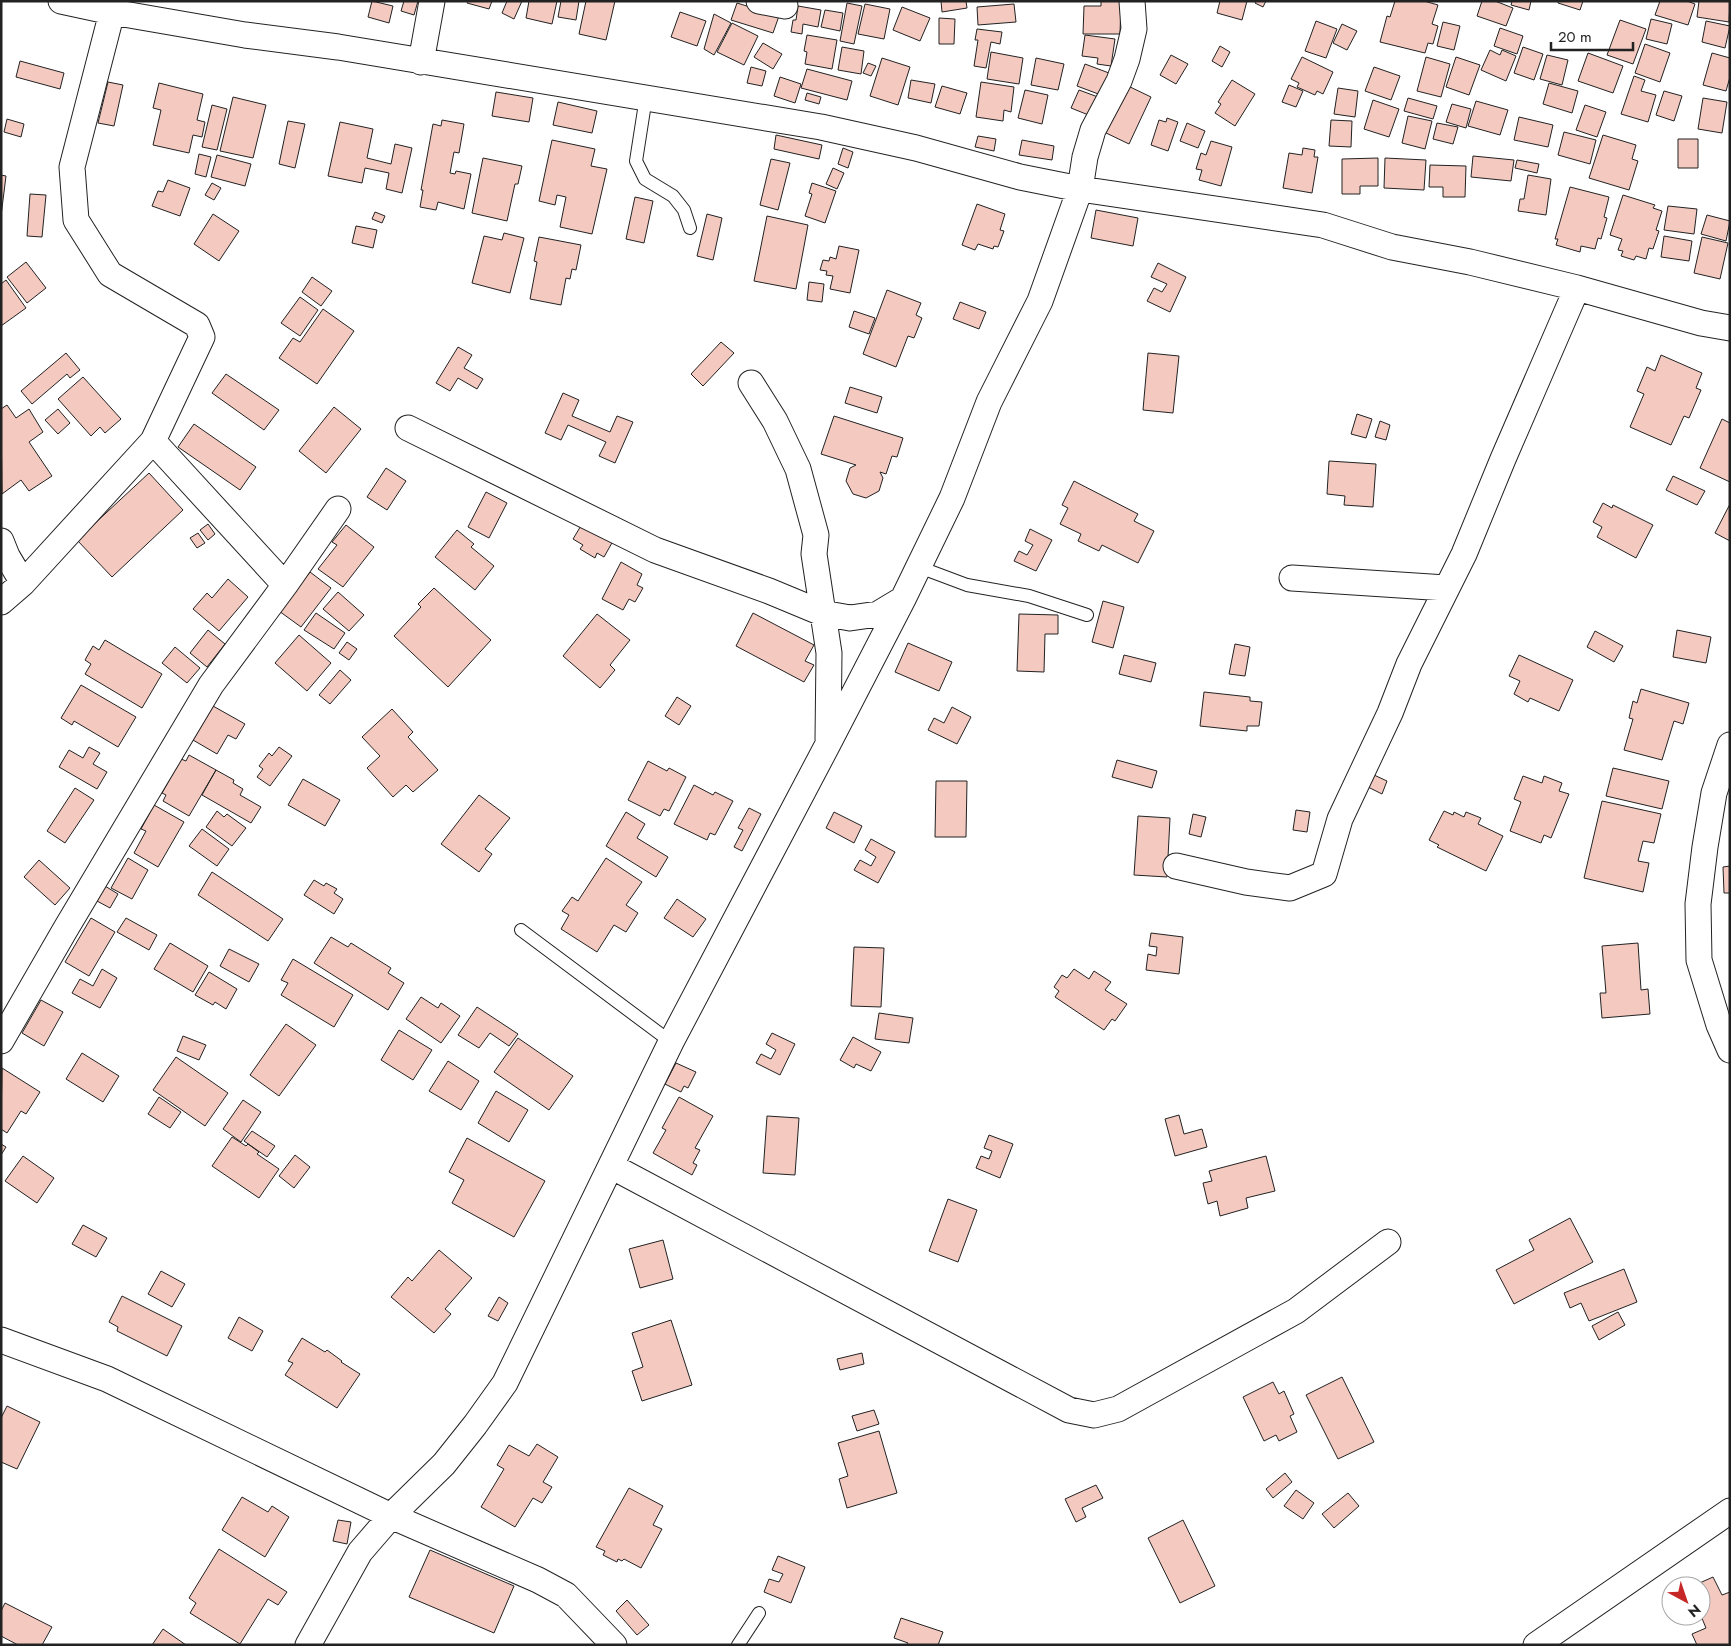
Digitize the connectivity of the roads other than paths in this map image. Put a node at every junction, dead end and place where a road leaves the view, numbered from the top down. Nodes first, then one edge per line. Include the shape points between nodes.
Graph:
1 (61, 1) edge
2 (432, 1) edge
3 (759, 1) edge
4 (1132, 1) edge
5 (785, 6) dead end
6 (112, 12) junction
7 (421, 62) junction
8 (646, 97) junction
9 (1080, 190) junction
10 (690, 228) dead end
11 (1577, 288) junction
12 (1730, 328) edge
13 (751, 383) dead end
14 (408, 428) dead end
15 (153, 441) junction
16 (338, 509) dead end
17 (1, 541) edge
18 (919, 567) junction
19 (1292, 578) dead end
20 (22, 583) junction
21 (284, 585) junction
22 (1446, 588) junction
23 (903, 599) junction
24 (1, 602) edge
25 (822, 613) junction
26 (1087, 615) dead end
27 (828, 744) junction
28 (1730, 745) edge
29 (1176, 866) dead end
30 (521, 930) dead end
31 (1, 1041) edge
32 (670, 1042) junction
33 (1730, 1050) edge
34 (611, 1166) junction
35 (1388, 1242) dead end
36 (1, 1340) edge
37 (1730, 1511) edge
38 (391, 1516) junction
39 (759, 1613) dead end
40 (308, 1645) edge
41 (614, 1645) edge
42 (738, 1645) edge
43 (1536, 1645) edge

1 - 6 street
2 - 7 street
3 - 5 street
4 - 9 street via 1134,29 1127,59 1093,130
6 - 7 street
6 - 15 street via 72,167 76,220 110,274 197,326 202,338
7 - 8 street
8 - 9 street via 830,129
8 - 10 lane via 636,161 645,179 673,196 684,210
9 - 11 street via 1323,226 1392,247
9 - 18 street via 1040,301 989,402 952,498
11 - 12 street
11 - 22 street via 1464,554
13 - 25 street via 775,421 798,469 816,535 814,554
14 - 25 street via 655,550
15 - 20 street
15 - 21 street
16 - 21 street
17 - 20 street
18 - 23 street
18 - 26 lane via 967,584 1029,596
19 - 22 street
20 - 24 street
21 - 31 street via 211,685
22 - 29 street via 1340,819 1324,874 1290,888
23 - 25 street via 878,614 850,618
23 - 27 street
25 - 27 street via 829,653
27 - 32 street
28 - 33 street via 1714,793 1698,904 1699,960
30 - 32 lane
32 - 34 street
34 - 35 street via 1069,1410 1094,1415 1118,1409 1296,1312
34 - 38 street via 505,1383 444,1464
36 - 38 street via 107,1380
37 - 43 street
38 - 40 street via 360,1552
38 - 41 street via 566,1595
39 - 42 lane

